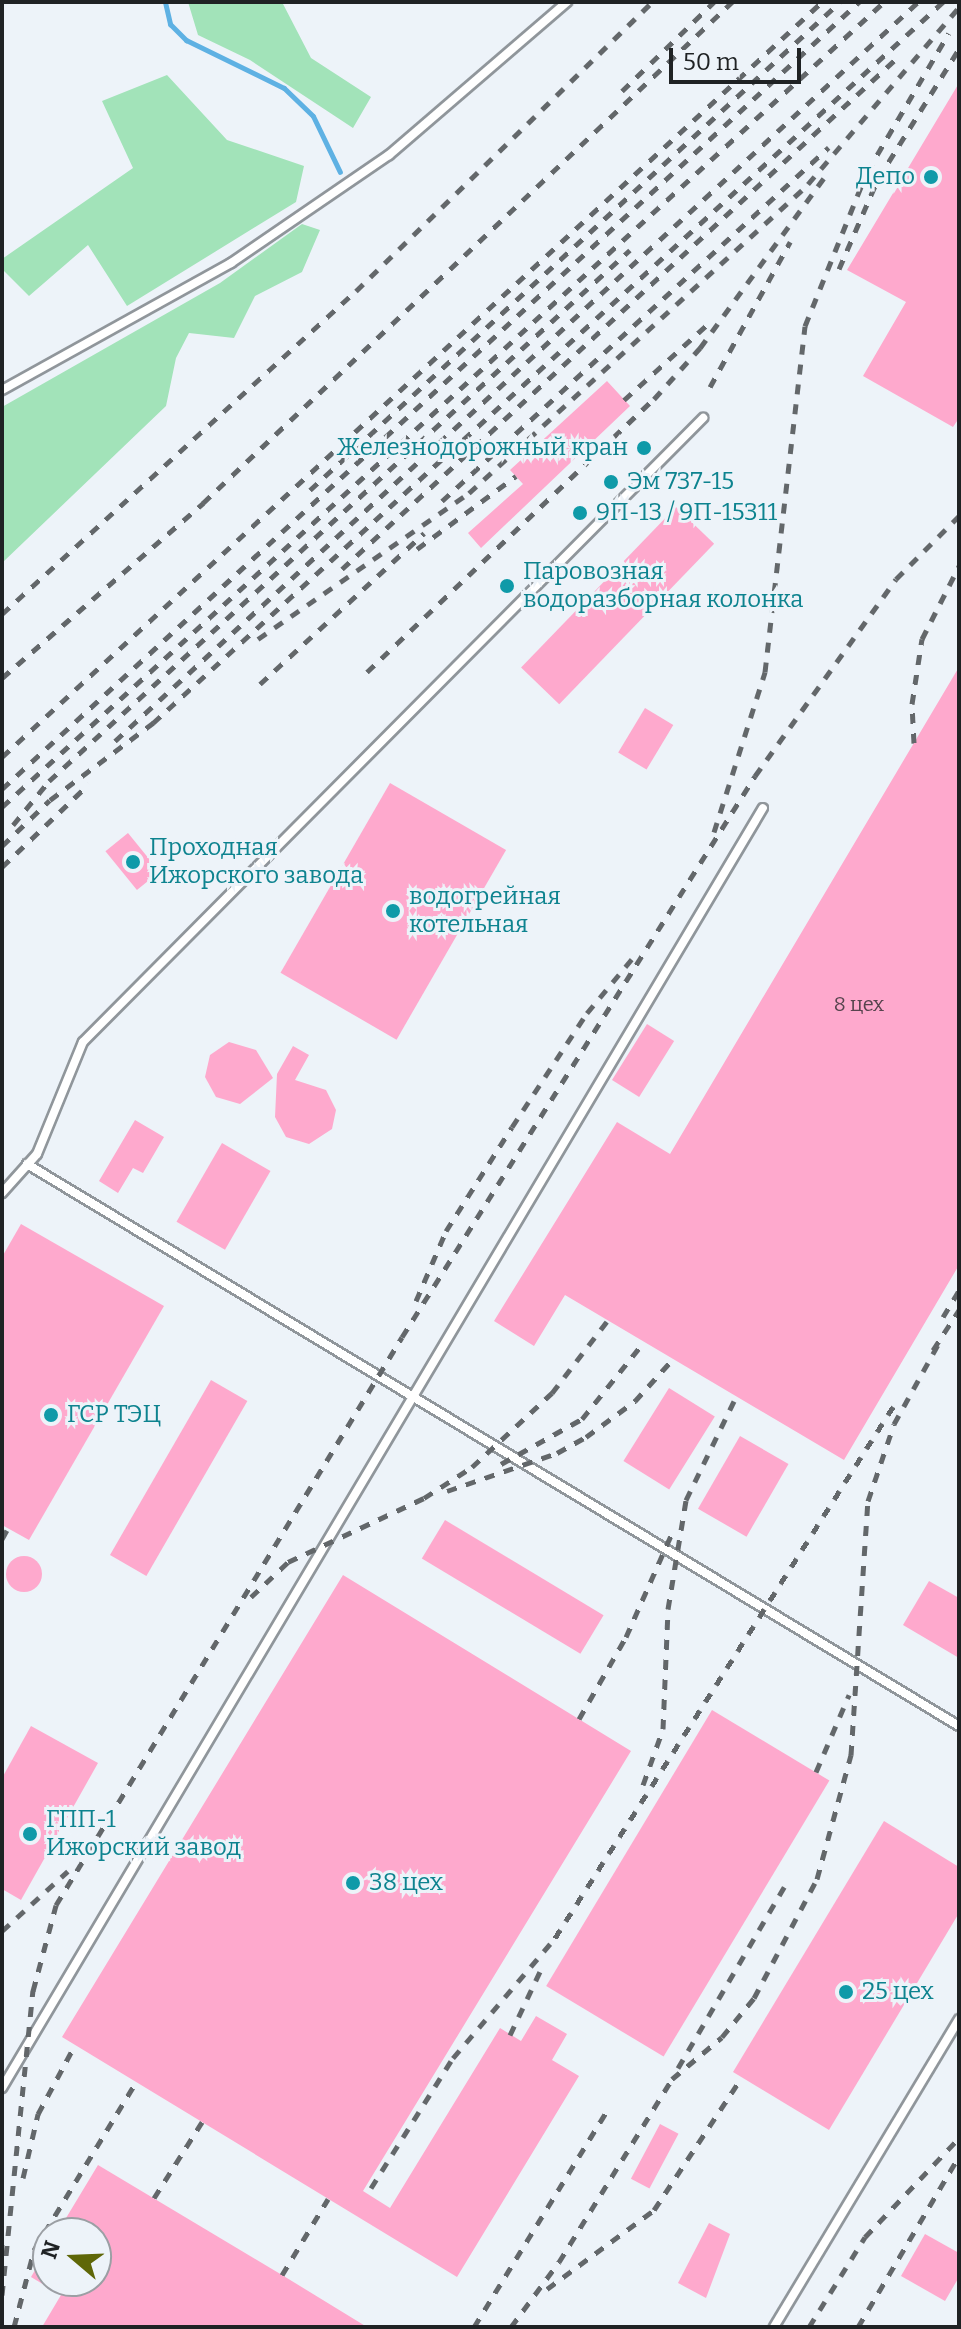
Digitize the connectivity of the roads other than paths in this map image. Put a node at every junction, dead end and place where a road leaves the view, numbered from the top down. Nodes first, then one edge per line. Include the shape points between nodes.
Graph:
1 (567, 2) edge
2 (2, 390) edge
3 (703, 418) dead end
4 (763, 808) dead end
5 (27, 1164) junction
6 (2, 1193) edge
7 (412, 1393) junction
8 (959, 1726) edge
9 (959, 2019) edge
10 (2, 2088) edge
11 (774, 2327) edge

1 - 2 lane via 389,155 231,263
3 - 5 lane via 83,1042
4 - 7 lane
5 - 6 lane
5 - 7 lane
7 - 8 lane
7 - 10 lane
9 - 11 lane

